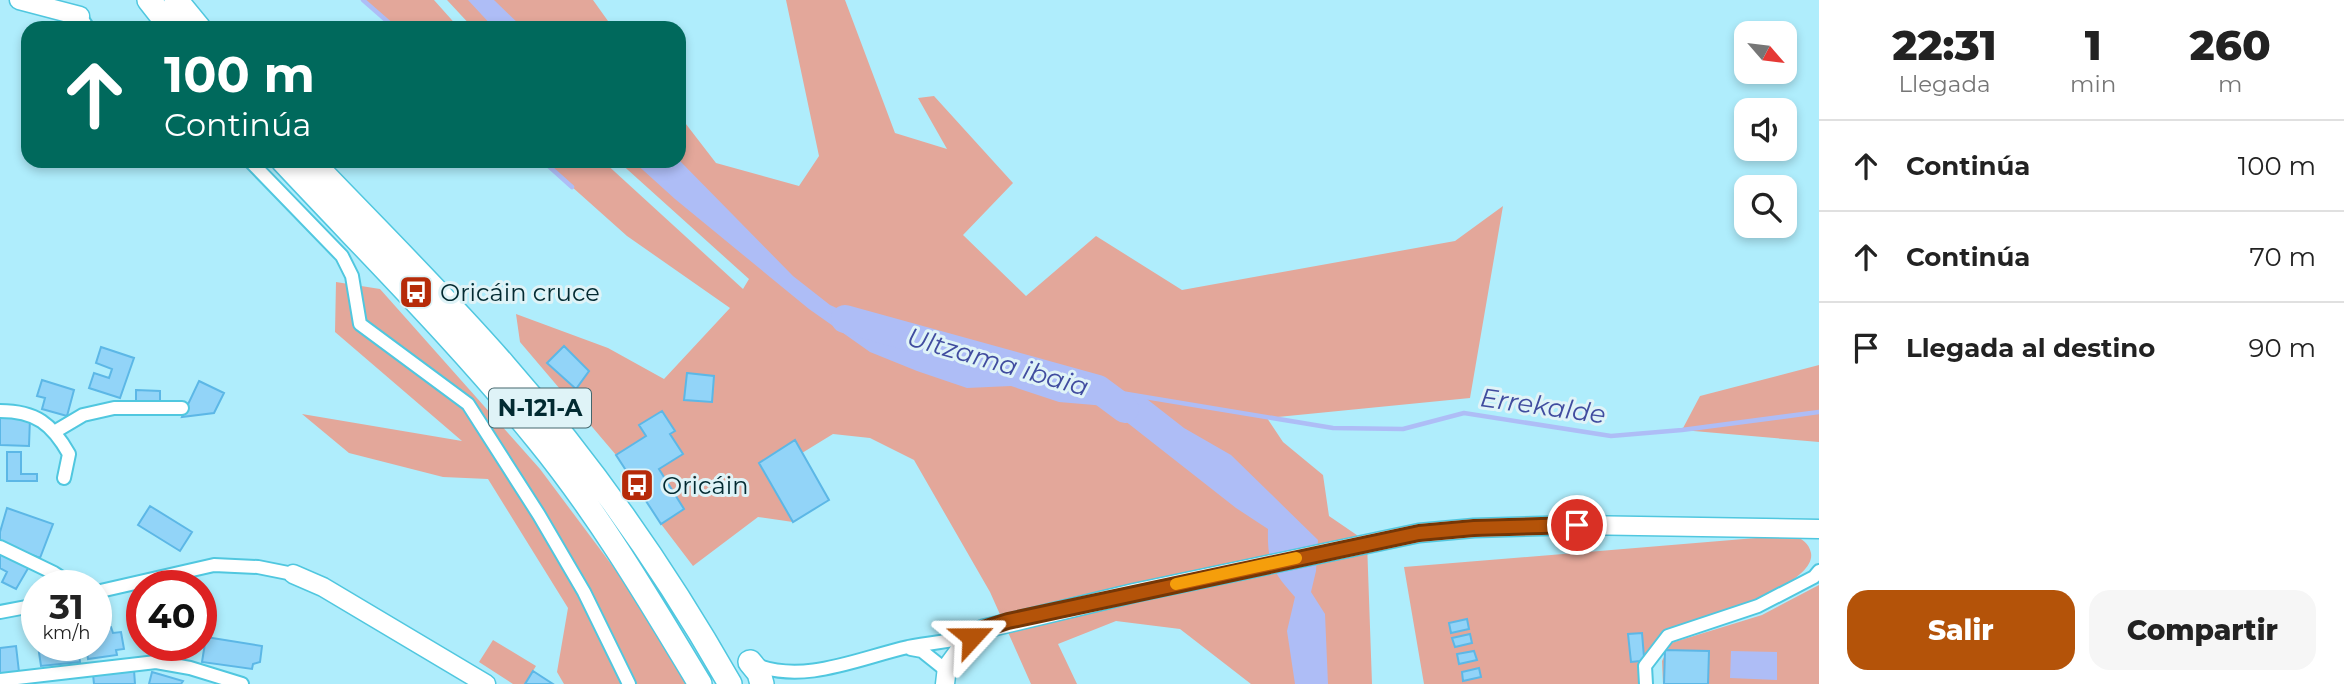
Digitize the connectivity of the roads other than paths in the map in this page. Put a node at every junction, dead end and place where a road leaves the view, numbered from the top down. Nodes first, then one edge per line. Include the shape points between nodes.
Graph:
1 (19, 0) edge
2 (149, 0) edge
3 (176, 0) edge
4 (81, 21) edge
5 (165, 21) edge
6 (193, 21) edge
7 (257, 168) edge
8 (290, 168) edge
9 (318, 168) edge
10 (182, 408) dead end
11 (0, 411) edge
12 (56, 431) junction
13 (64, 478) dead end
14 (1818, 532) edge
15 (0, 547) edge
16 (48, 570) edge
17 (1819, 571) edge
18 (293, 574) joint
19 (112, 588) edge
20 (21, 608) edge
21 (0, 612) edge
22 (972, 637) junction
23 (907, 648) junction
24 (750, 662) joint
25 (946, 677) edge
26 (0, 680) edge
27 (242, 684) edge
28 (486, 684) edge
29 (629, 684) edge
30 (700, 684) edge
31 (730, 684) edge
32 (762, 684) edge
33 (1646, 684) edge

1 - 4 street
2 - 5 highway
3 - 6 highway
7 - 29 street via 342,256 352,276 360,324 468,404 577,581
8 - 30 highway, N-121-A via 449,336 540,442 628,565
9 - 31 highway, N-121-A via 503,364 568,442 649,554
10 - 12 street via 114,408 83,415
11 - 12 street via 43,420
12 - 13 street via 69,454
14 - 22 street via 1577,525 1419,533 1008,621
15 - 16 street
17 - 33 street via 1758,606 1668,636 1645,666
18 - 19 street via 258,566 214,565
18 - 28 street via 323,587
20 - 21 street
22 - 23 street
22 - 25 street via 958,652
23 - 24 street via 803,675 778,673
23 - 25 street via 922,651
24 - 32 highway
26 - 27 street via 156,662

